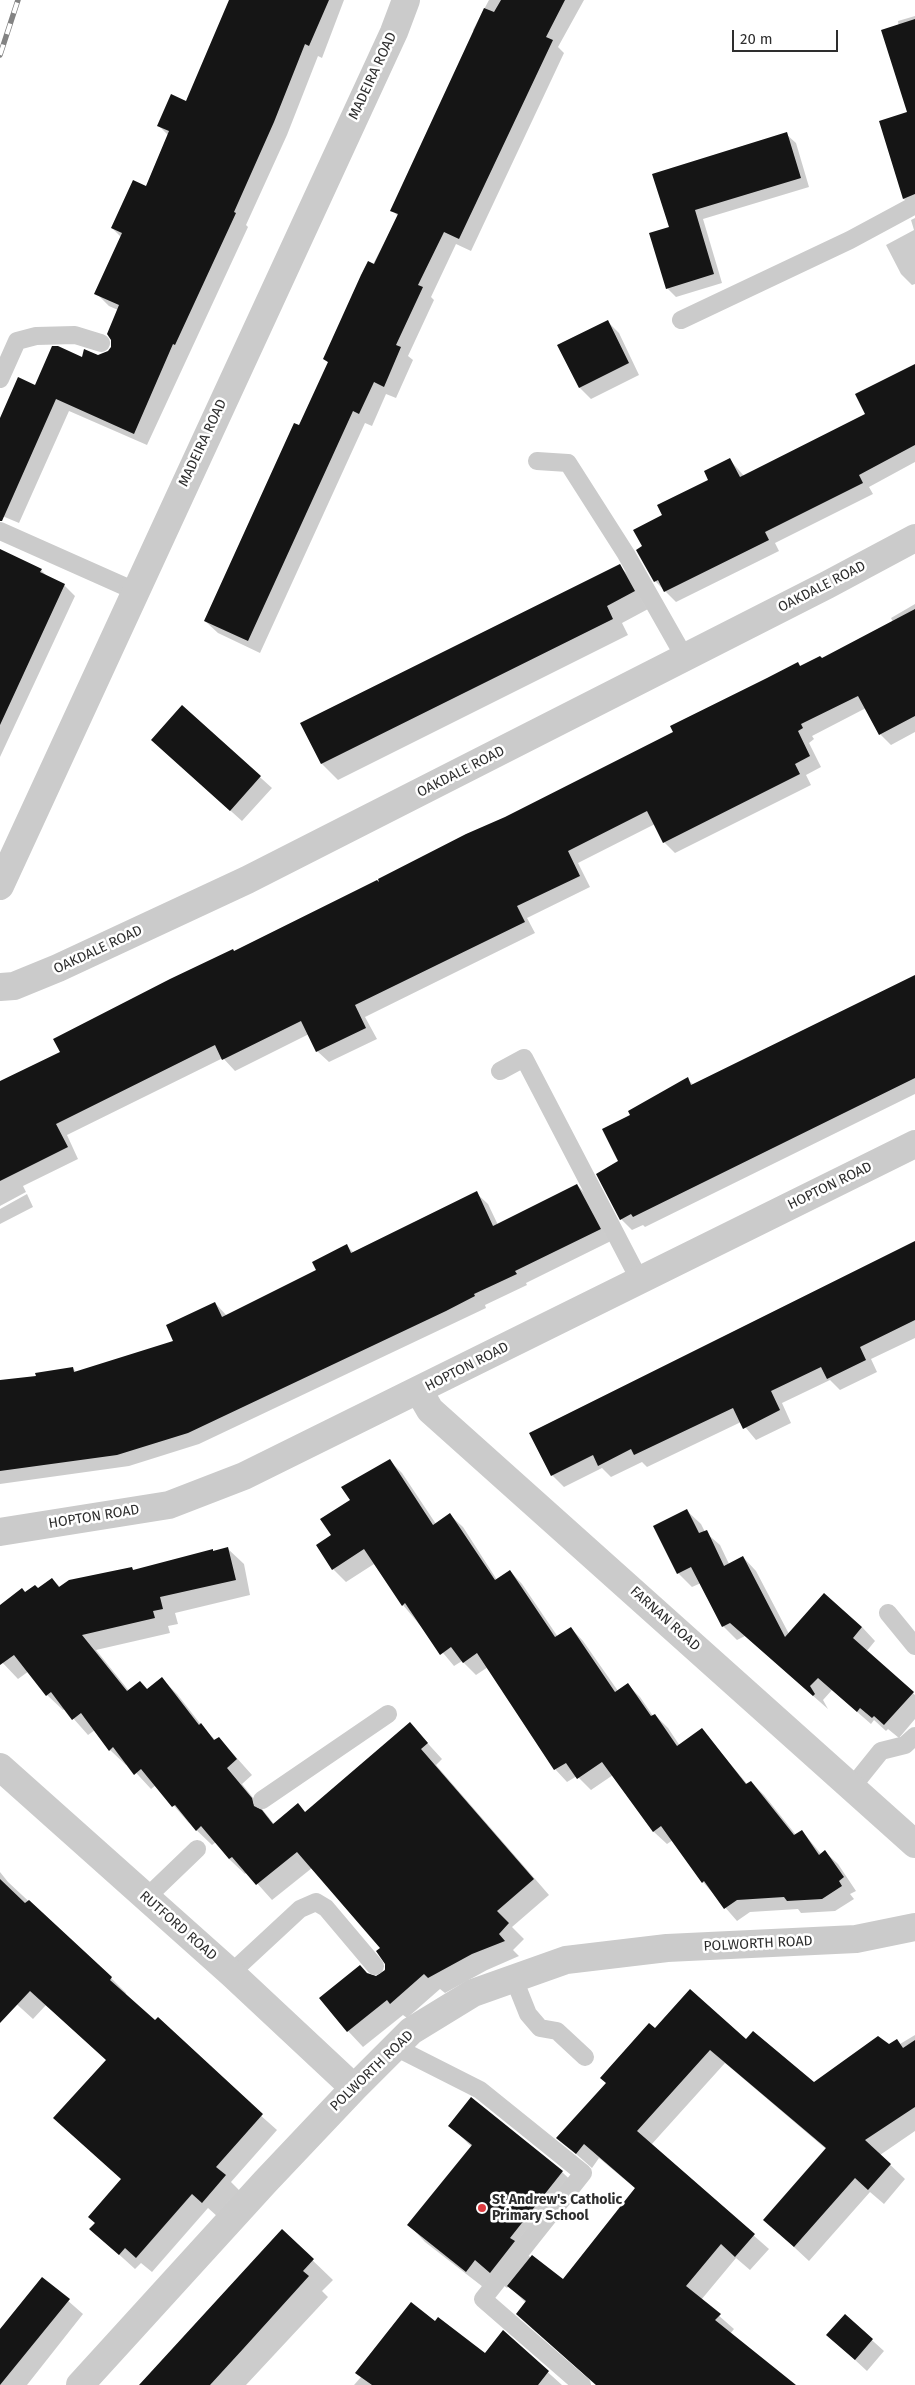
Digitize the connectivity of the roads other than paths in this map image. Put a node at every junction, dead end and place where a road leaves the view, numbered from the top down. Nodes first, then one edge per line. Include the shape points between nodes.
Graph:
1 (406, 0) edge
2 (915, 206) edge
3 (681, 320) dead end
4 (101, 344) dead end
5 (0, 379) edge
6 (537, 461) dead end
7 (0, 531) edge
8 (915, 538) edge
9 (135, 591) junction
10 (685, 658) junction
11 (0, 886) edge
12 (0, 987) edge
13 (500, 1071) dead end
14 (915, 1144) edge
15 (639, 1279) junction
16 (419, 1391) junction
17 (0, 1532) edge
18 (888, 1613) dead end
19 (915, 1646) edge
20 (388, 1714) dead end
21 (915, 1736) edge
22 (0, 1767) edge
23 (852, 1787) junction
24 (262, 1800) dead end
25 (915, 1844) edge
26 (197, 1849) dead end
27 (146, 1898) junction
28 (915, 1927) edge
29 (375, 1966) dead end
30 (231, 1973) junction
31 (514, 1978) junction
32 (395, 2047) junction
33 (585, 2057) dead end
34 (354, 2088) junction
35 (80, 2385) edge
36 (582, 2385) edge

1 - 9 street, MADEIRA ROAD
2 - 3 lane
4 - 5 lane via 75,335 36,336 17,341
6 - 10 lane via 568,463 626,554
7 - 9 lane
8 - 10 street, OAKDALE ROAD
9 - 11 street, MADEIRA ROAD
10 - 12 street, OAKDALE ROAD via 247,880 58,968 14,986
13 - 15 lane via 524,1058
14 - 15 street, HOPTON ROAD
15 - 16 street, HOPTON ROAD
16 - 17 street, HOPTON ROAD via 244,1476 169,1505
16 - 23 street, FARNAN ROAD via 430,1410
18 - 19 lane
20 - 24 lane
21 - 23 lane via 905,1745 882,1751
22 - 27 street, RUTFORD ROAD
23 - 25 street, FARNAN ROAD
26 - 27 lane
27 - 30 street, RUTFORD ROAD
28 - 31 street, POLWORTH ROAD via 856,1939 667,1948 566,1960
29 - 30 lane via 326,1908 316,1902 300,1909
30 - 34 street, RUTFORD ROAD
31 - 32 street, POLWORTH ROAD via 473,1993 411,2031
31 - 33 lane via 528,2014 540,2028 557,2031
32 - 34 street, POLWORTH ROAD
32 - 36 lane via 480,2090 583,2174 483,2298
34 - 35 street, POLWORTH ROAD

